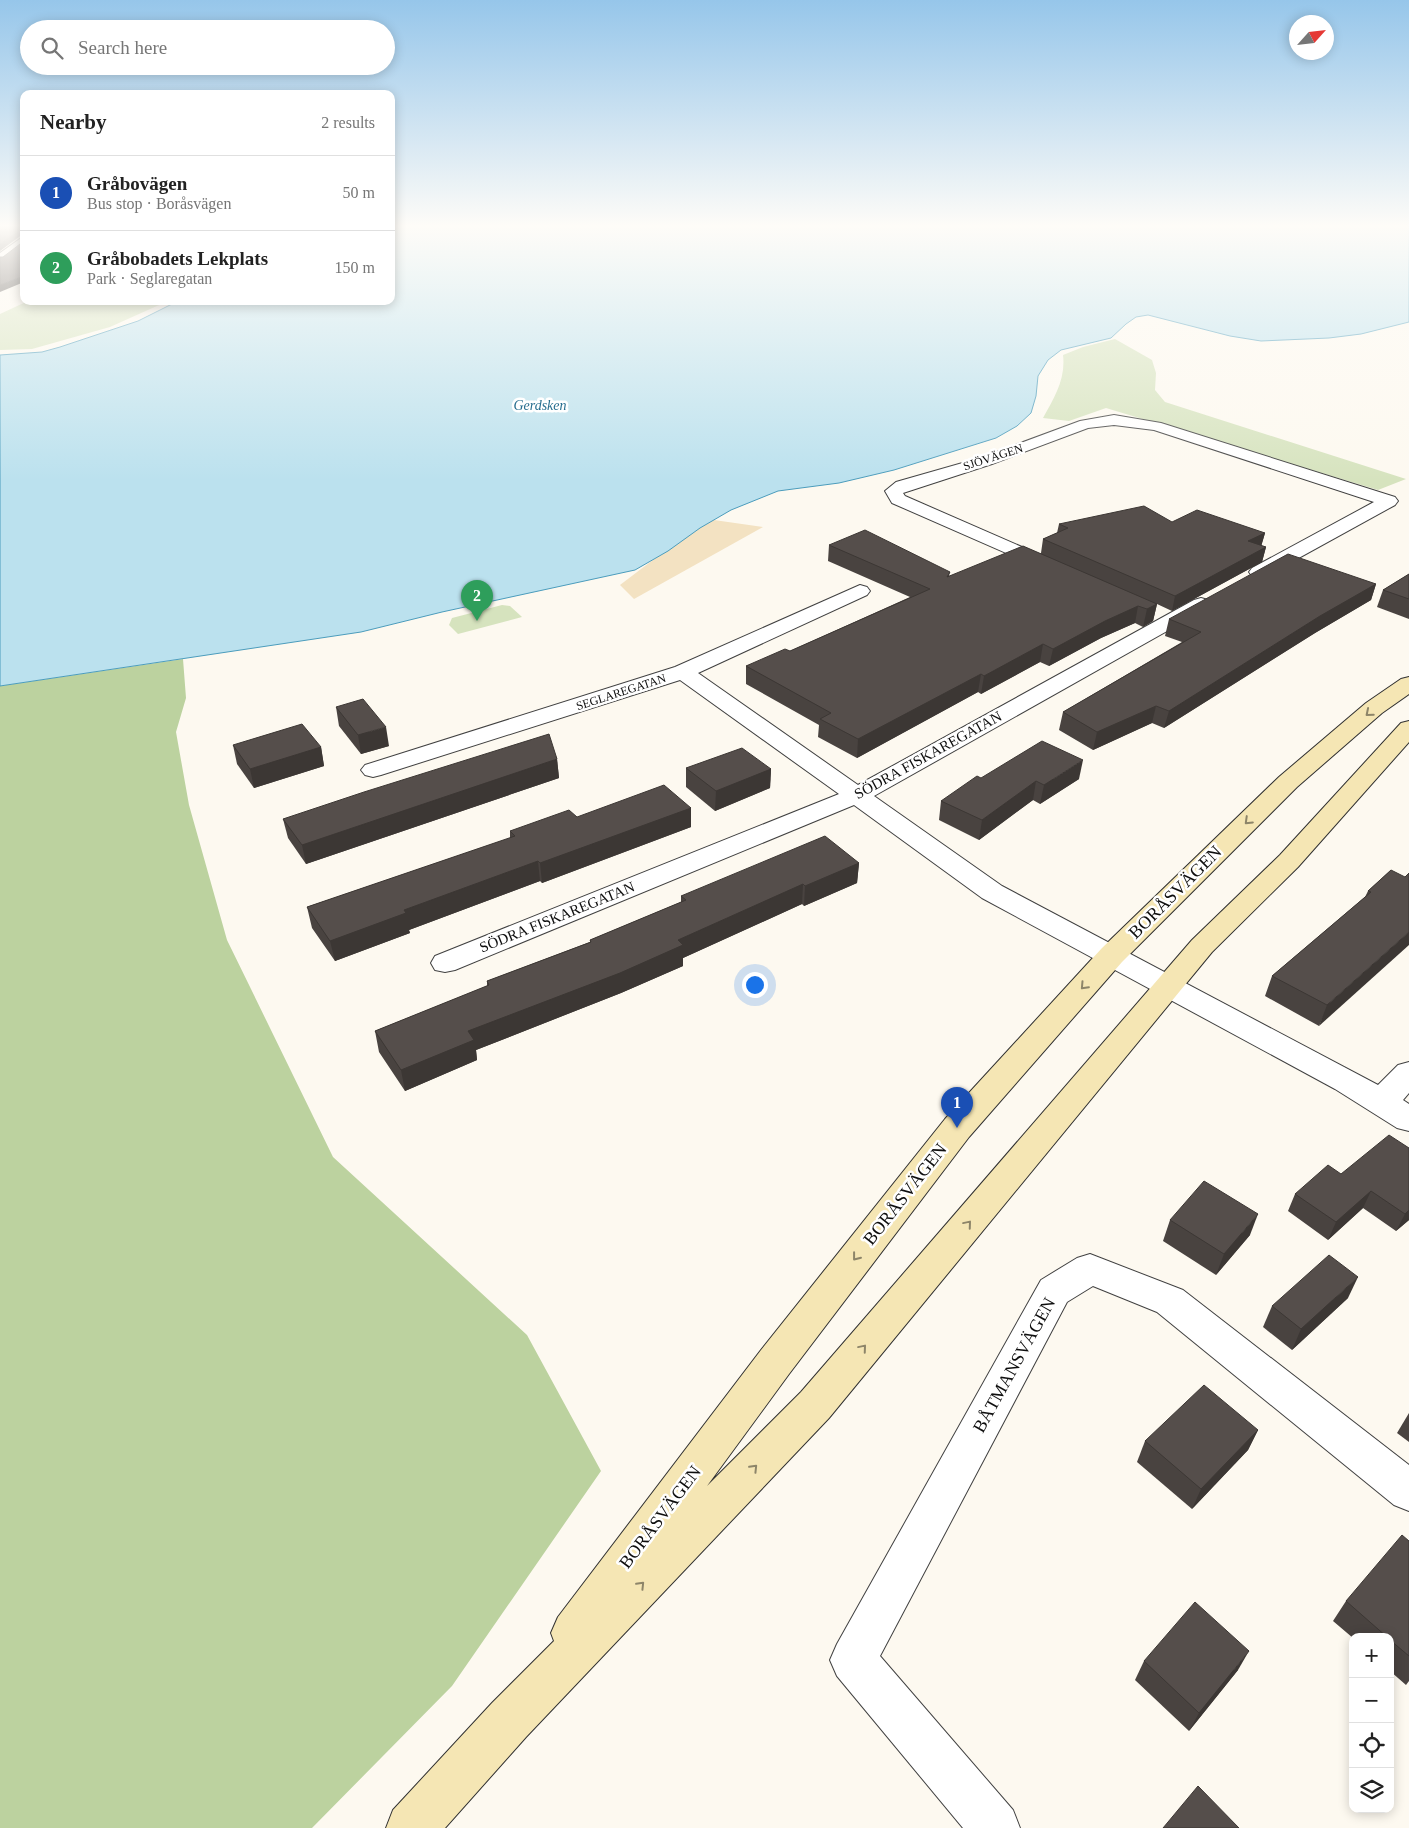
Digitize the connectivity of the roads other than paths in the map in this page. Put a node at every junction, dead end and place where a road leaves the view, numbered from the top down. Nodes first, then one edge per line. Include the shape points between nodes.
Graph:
1 (1389, 501) joint
2 (1062, 572) edge
3 (860, 590) dead end
4 (683, 672) junction
5 (1409, 684) edge
6 (1409, 728) edge
7 (373, 770) dead end
8 (858, 795) junction
9 (1112, 955) junction
10 (445, 963) dead end
11 (1169, 988) junction
12 (1409, 1073) edge
13 (1382, 1102) junction
14 (1409, 1119) edge
15 (1409, 1490) edge
16 (509, 1720) junction
17 (411, 1828) edge
18 (995, 1828) edge

1 - 2 street, SJÖVÄGEN via 1156,426 1114,420 1085,424 894,491 898,500
1 - 8 street, SÖDRA FISKAREGATAN via 1233,587 1163,616
3 - 4 street, SEGLAREGATAN
4 - 7 street, SEGLAREGATAN
4 - 8 street
5 -> 9 main road, BORÅSVÄGEN via 1374,708 1288,782
6 - 11 main road, BORÅSVÄGEN via 1289,861 1202,946
8 - 9 street via 992,892
8 - 10 street, SÖDRA FISKAREGATAN
9 - 11 street
9 -> 16 main road, BORÅSVÄGEN via 957,1128 775,1362
11 - 13 street
16 -> 11 main road, BORÅSVÄGEN via 815,1405
12 - 13 street
13 - 14 street
15 - 18 street, BÅTMANSVÄGEN via 1170,1301 1090,1269 1054,1291 853,1660
16 - 17 main road, BORÅSVÄGEN

